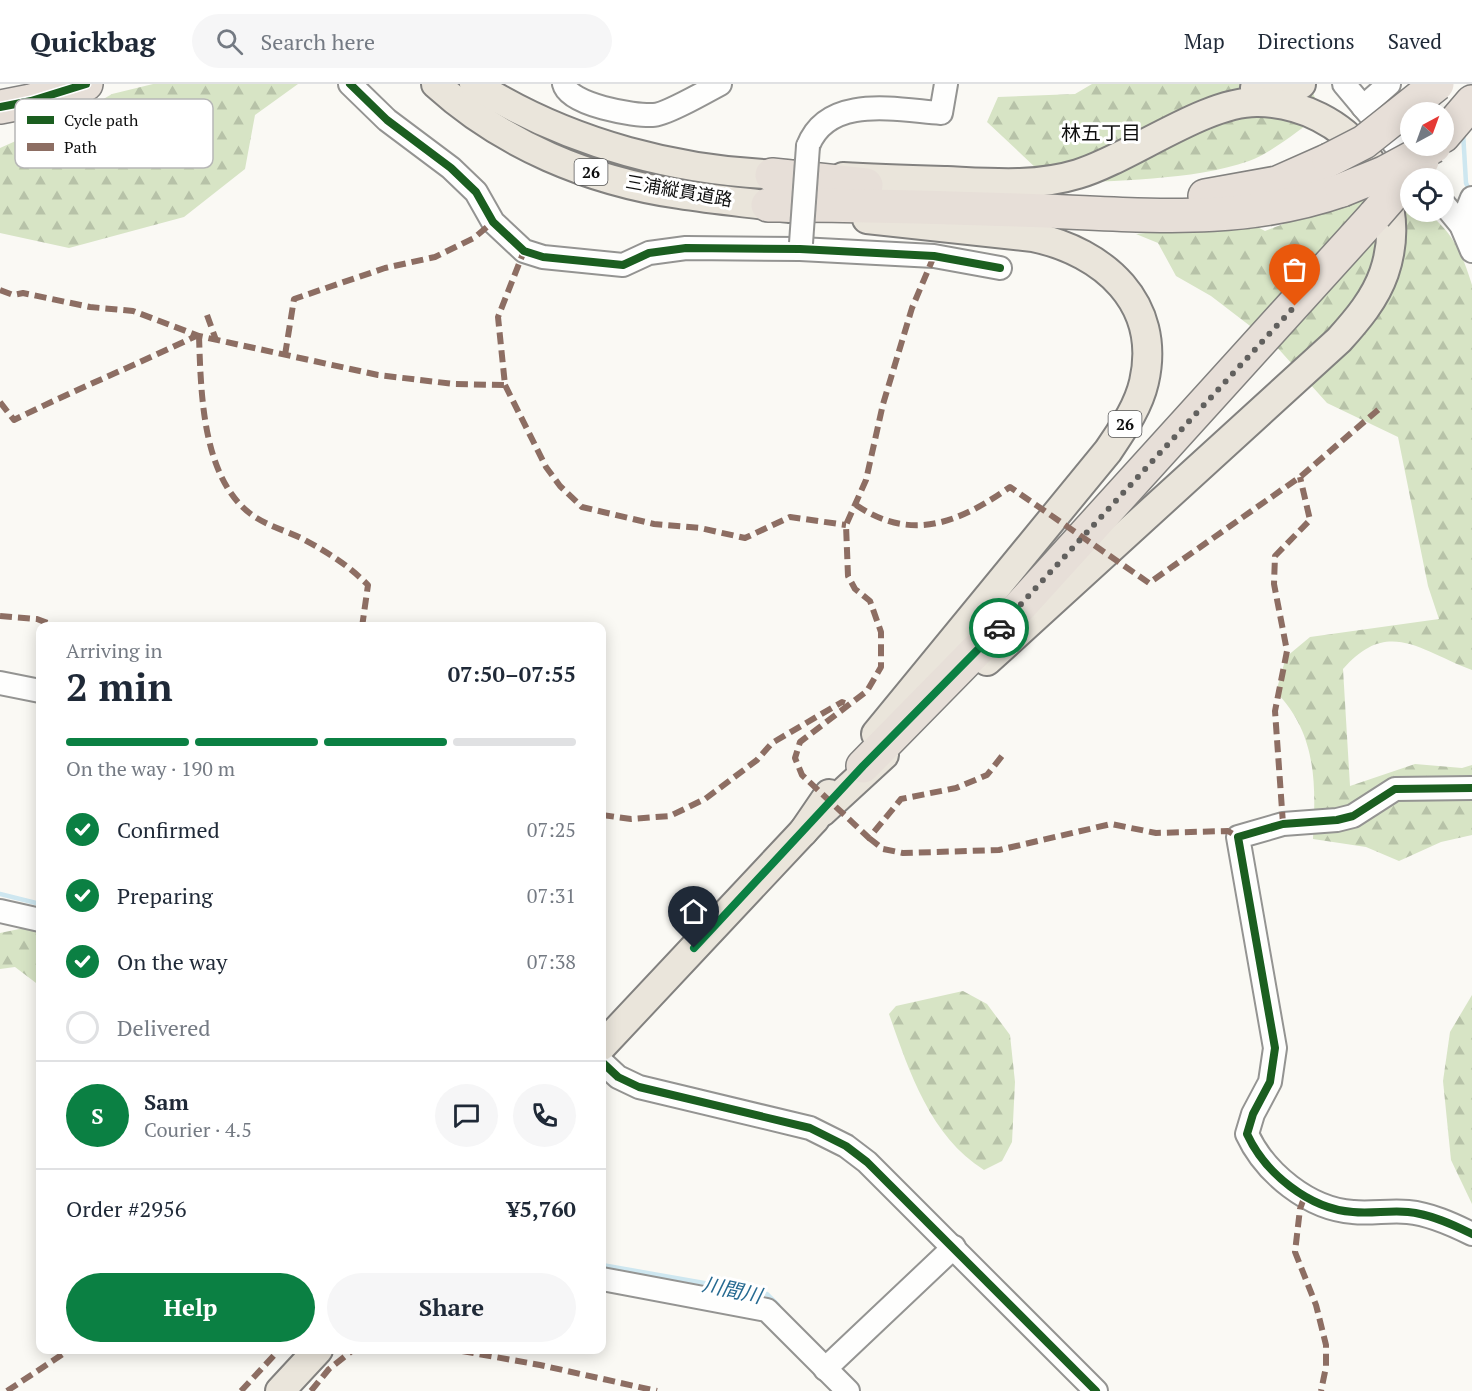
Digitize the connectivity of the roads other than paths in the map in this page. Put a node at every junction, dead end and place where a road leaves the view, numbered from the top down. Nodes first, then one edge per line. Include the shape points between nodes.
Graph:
1 (86, 84) edge
2 (350, 84) edge
3 (436, 84) edge
4 (474, 84) edge
5 (564, 84) edge
6 (720, 84) edge
7 (946, 84) edge
8 (1301, 84) edge
9 (1344, 84) edge
10 (1389, 84) edge
11 (1437, 84) edge
12 (1472, 88) edge
13 (37, 99) edge
14 (1472, 102) edge
15 (15, 104) edge
16 (0, 107) edge
17 (1363, 107) junction
18 (1454, 108) edge
19 (1472, 119) edge
20 (1454, 124) edge
21 (1175, 129) junction
22 (1454, 131) edge
23 (1411, 156) edge
24 (1416, 156) edge
25 (1415, 168) edge
26 (770, 190) junction
27 (1472, 198) edge
28 (1361, 204) junction
29 (1454, 216) edge
30 (1461, 225) junction
31 (800, 246) junction
32 (1472, 251) edge
33 (1000, 268) dead end
34 (0, 683) edge
35 (36, 690) edge
36 (863, 766) joint
37 (1472, 788) edge
38 (822, 812) junction
39 (803, 832) junction
40 (0, 911) edge
41 (36, 919) edge
42 (606, 1052) edge
43 (606, 1059) edge
44 (1472, 1234) edge
45 (954, 1247) junction
46 (606, 1280) edge
47 (314, 1354) edge
48 (831, 1363) junction
49 (280, 1391) edge
50 (848, 1391) edge
51 (1096, 1391) edge

1 - 13 highway
2 - 31 street via 387,120 451,168 476,192 493,222 525,251 543,257 623,265 649,253 686,248
3 - 26 main road, 三浦縦貫道路 / 26 via 488,126 583,170 677,194
4 - 26 main road, 三浦縦貫道路 / 26 via 521,112 614,148 711,168
5 - 6 street via 574,97 603,108 654,116
7 - 31 street, bridge via 941,113 844,111 812,136
8 - 21 main road via 1227,94 1202,106
9 - 17 street
10 - 17 street
11 - 26 highway, 26, bridge via 1383,129 1329,160 1277,183 1220,195 1163,198 880,186
12 - 18 highway
14 - 20 highway
15 - 16 highway
17 - 25 street
19 - 22 highway
21 - 26 main road via 1094,169 1066,178
21 - 38 main road via 1227,108 1254,102 1310,111 1352,138 1373,166 1388,200 1391,224 1384,273 1373,296 1339,340
23 - 28 highway, 26, bridge
24 - 28 highway, 26, bridge via 1384,173
26 - 28 highway, 26 via 861,204 1209,217 1309,201
26 - 39 main road, 26 via 1059,243 1079,251 1112,274 1135,303 1147,340 1144,382 1136,405 1107,451 841,777
27 - 30 street
28 - 36 highway, 26 via 1020,599
29 - 30 street
30 - 32 street
31 - 33 street via 934,256
34 - 35 street
36 - 38 main road, 26
37 - 44 street via 1395,789 1353,816 1283,824 1238,837 1275,1048 1270,1082 1247,1134 1254,1150 1304,1198 1349,1212 1430,1216
38 - 39 main road, 26
39 - 42 main road, 26
40 - 41 street
43 - 45 street via 618,1077 639,1087 810,1128 846,1146
45 - 48 street
45 - 51 street
46 - 48 street via 767,1310
47 - 49 main road
48 - 50 street

